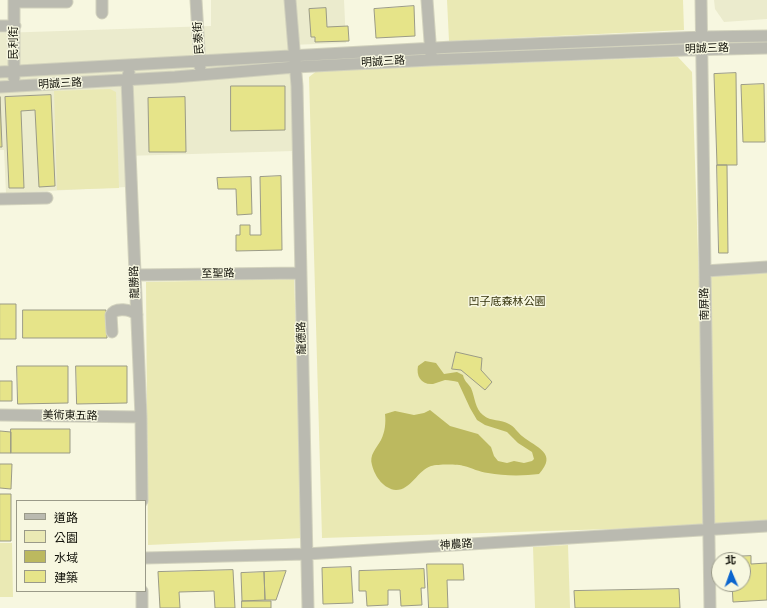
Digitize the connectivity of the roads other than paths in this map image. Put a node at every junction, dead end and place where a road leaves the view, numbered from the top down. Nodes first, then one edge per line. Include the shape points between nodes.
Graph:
1 (102, 0) edge
2 (196, 0) edge
3 (290, 0) edge
4 (427, 0) edge
5 (701, 0) edge
6 (14, 1) edge
7 (67, 2) dead end
8 (102, 13) dead end
9 (0, 26) edge
10 (15, 26) junction
11 (767, 36) edge
12 (702, 37) junction
13 (649, 39) junction
14 (431, 48) junction
15 (767, 48) edge
16 (703, 49) junction
17 (650, 51) junction
18 (294, 54) junction
19 (431, 60) junction
20 (200, 61) junction
21 (132, 64) junction
22 (295, 67) junction
23 (14, 71) junction
24 (0, 72) edge
25 (201, 76) junction
26 (127, 80) junction
27 (14, 86) junction
28 (0, 87) edge
29 (48, 198) dead end
30 (0, 199) edge
31 (767, 268) edge
32 (705, 271) junction
33 (301, 273) junction
34 (135, 275) junction
35 (137, 315) junction
36 (112, 332) dead end
37 (0, 415) edge
38 (141, 417) junction
39 (142, 500) edge
40 (767, 526) edge
41 (709, 529) junction
42 (306, 554) junction
43 (146, 558) edge
44 (142, 592) edge
45 (142, 608) edge
46 (308, 608) edge
47 (710, 608) edge

1 - 8 street
2 - 20 street, 民泰街
3 - 18 street, 龍德路
4 - 14 street
5 - 12 street, 南屏路
6 - 7 street
6 - 10 street, 民利街
9 - 10 street
10 - 23 street, 民利街
11 - 12 street, 明誠三路
12 - 13 street, 明誠三路
12 - 16 street, 南屏路
13 - 14 street, 明誠三路
13 - 17 street
14 - 18 street, 明誠三路
14 - 19 street
15 - 16 street, 明誠三路
16 - 17 street, 明誠三路
16 - 32 street, 南屏路
17 - 19 street, 明誠三路
18 - 20 street, 明誠三路
18 - 22 street, 龍德路
19 - 22 street, 明誠三路
20 - 21 street, 明誠三路
20 - 25 street, 民泰街
21 - 23 street, 明誠三路
21 - 26 street, 龍勝路
22 - 25 street, 明誠三路
22 - 33 street, 龍德路
23 - 24 street, 明誠三路
23 - 27 street, 民利街
25 - 26 street, 明誠三路
26 - 27 street, 明誠三路
26 - 34 street, 龍勝路
27 - 28 street, 明誠三路
29 - 30 street
31 - 32 street
32 - 41 street, 南屏路
33 - 34 street, 至聖路
33 - 42 street, 龍德路
34 - 35 street, 龍勝路
35 - 36 street via 131,311 116,310 111,315
35 - 38 street, 龍勝路
37 - 38 street, 美術東五路
38 - 39 street, 龍勝路
40 - 41 street, 神農路
41 - 42 street, 神農路
41 - 47 street, 南屏路
42 - 43 street, 神農路
42 - 46 street, 龍德路
44 - 45 street

